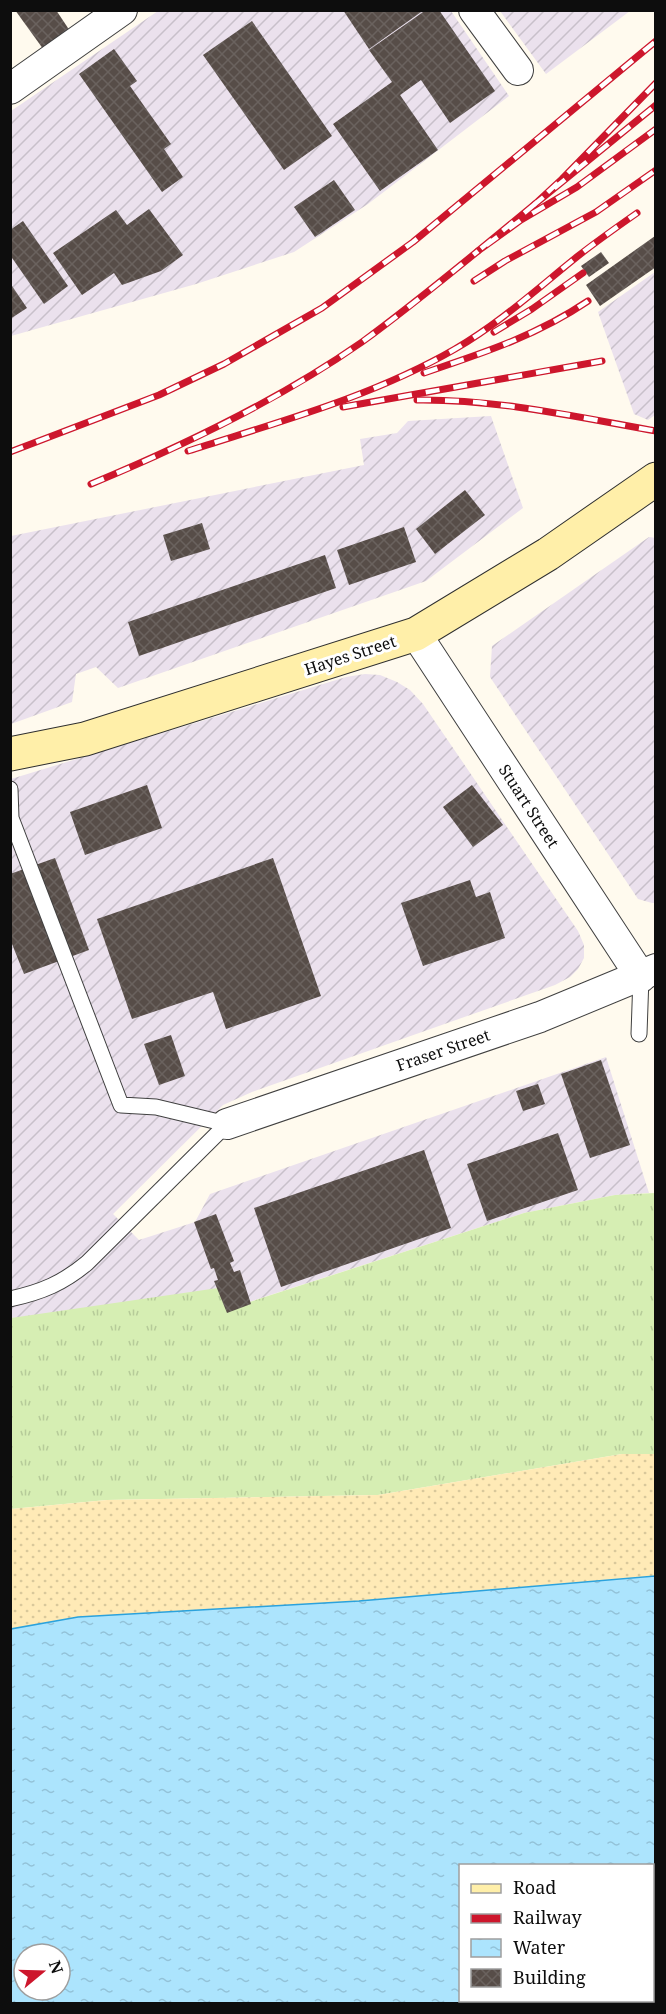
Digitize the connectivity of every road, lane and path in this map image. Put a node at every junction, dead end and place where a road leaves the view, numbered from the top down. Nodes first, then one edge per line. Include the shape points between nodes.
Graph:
1 (122, 10) edge
2 (474, 10) edge
3 (518, 70) dead end
4 (10, 89) edge
5 (656, 479) edge
6 (416, 634) junction
7 (10, 754) edge
8 (10, 789) edge
9 (648, 973) edge
10 (639, 1034) dead end
11 (227, 1124) junction
12 (10, 1299) edge

1 - 4 street
2 - 3 street
5 - 6 main road, Hayes Street via 548,554
6 - 7 main road, Hayes Street via 85,739
6 - 9 street, Stuart Street
8 - 11 lane via 11,818 121,1105 156,1107
9 - 10 lane
9 - 11 street, Fraser Street via 540,1017
11 - 12 lane via 87,1263 67,1279

